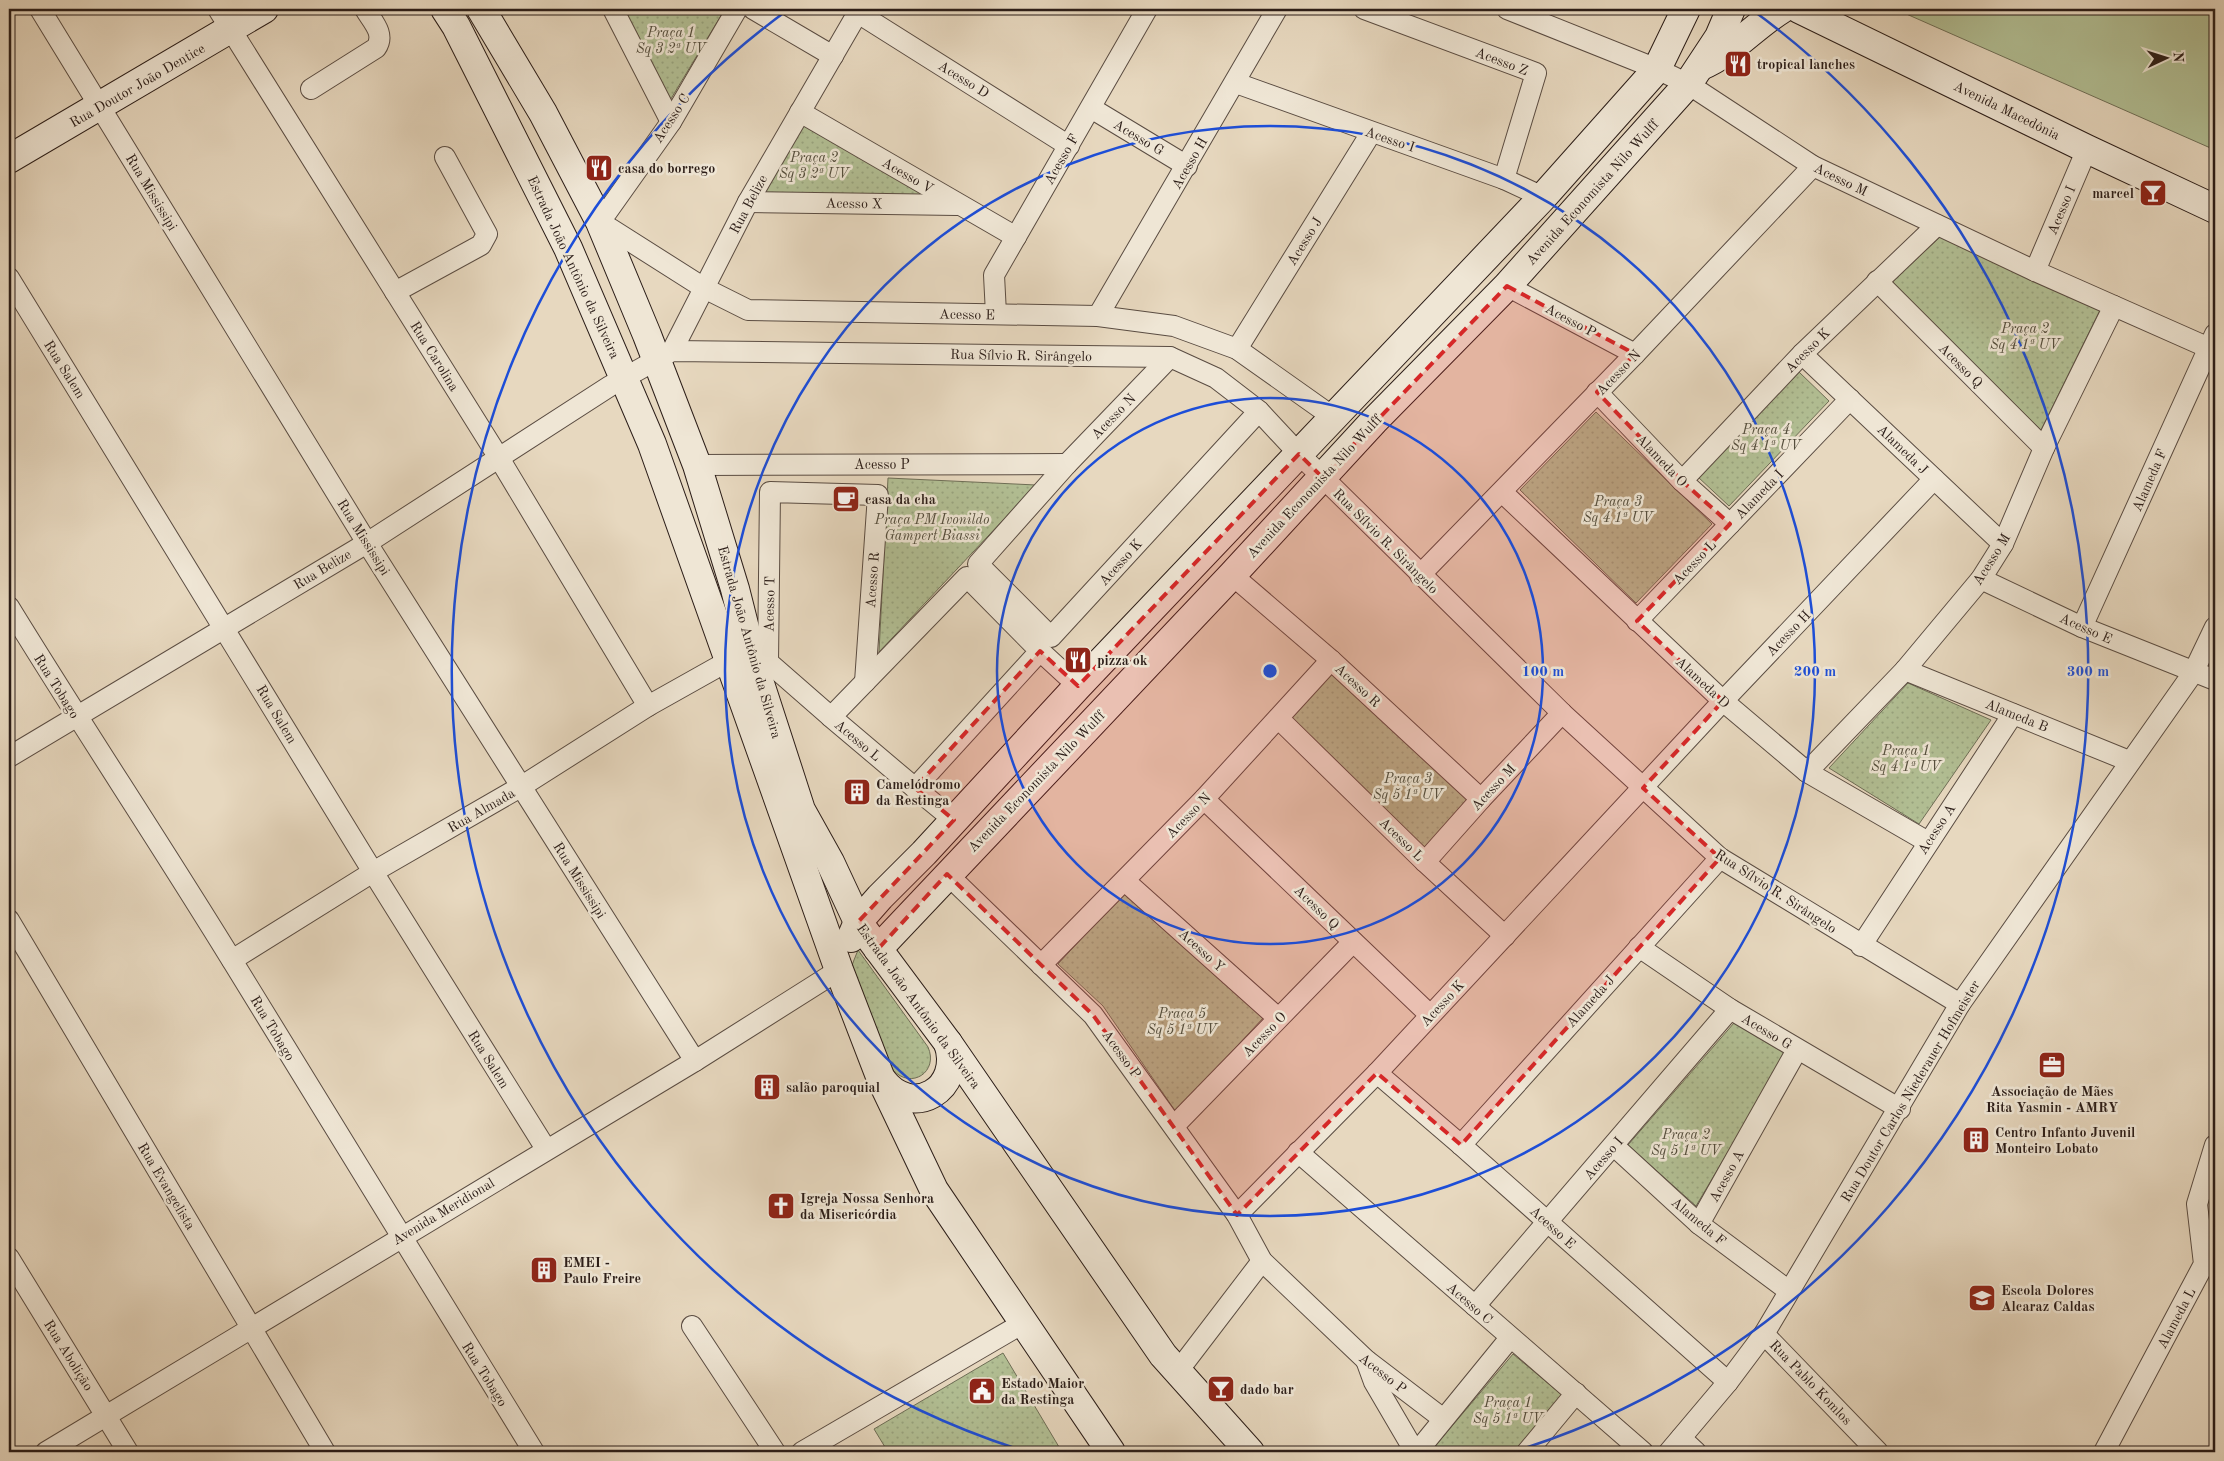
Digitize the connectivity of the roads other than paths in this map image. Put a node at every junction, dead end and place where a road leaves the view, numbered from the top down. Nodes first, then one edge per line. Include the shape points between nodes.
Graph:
1 (40, 9) edge
2 (264, 9) edge
3 (365, 9) edge
4 (445, 9) edge
5 (481, 9) edge
6 (612, 9) edge
7 (737, 9) edge
8 (753, 9) edge
9 (1147, 9) edge
10 (1277, 9) edge
11 (1364, 9) edge
12 (1507, 9) edge
13 (1686, 9) edge
14 (1731, 9) edge
15 (1782, 9) edge
16 (1799, 9) edge
17 (859, 11) edge
18 (224, 20) edge
19 (833, 56) junction
20 (1657, 69) junction
21 (1694, 75) junction
22 (1236, 83) junction
23 (311, 89) dead end
24 (100, 107) junction
25 (1090, 108) junction
26 (800, 112) junction
27 (671, 122) junction
28 (1371, 133) junction
29 (1069, 146) junction
30 (2087, 149) junction
31 (445, 156) dead end
32 (9, 159) edge
33 (1187, 166) junction
34 (1813, 166) junction
35 (1504, 179) junction
36 (1543, 197) junction
37 (748, 202) junction
38 (959, 205) junction
39 (2215, 209) edge
40 (600, 222) junction
41 (1937, 225) junction
42 (1016, 238) junction
43 (568, 248) junction
44 (2035, 271) junction
45 (9, 278) edge
46 (1877, 282) junction
47 (1507, 286) junction
48 (704, 288) junction
49 (395, 292) junction
50 (2114, 306) junction
51 (996, 314) junction
52 (1098, 316) junction
53 (2212, 341) edge
54 (659, 349) junction
55 (1237, 349) junction
56 (1635, 354) junction
57 (1802, 354) junction
58 (1170, 357) junction
59 (625, 377) junction
60 (1597, 392) junction
61 (1850, 399) junction
62 (1259, 411) junction
63 (1333, 417) junction
64 (2044, 448) junction
65 (1299, 454) junction
66 (499, 458) junction
67 (1067, 464) junction
68 (697, 465) junction
69 (1322, 477) junction
70 (1934, 479) junction
71 (1682, 481) junction
72 (770, 492) joint
73 (1502, 492) junction
74 (1730, 524) junction
75 (367, 543) junction
76 (2003, 544) junction
77 (972, 571) junction
78 (1232, 575) junction
79 (1420, 575) junction
80 (1981, 578) junction
81 (9, 607) edge
82 (1638, 620) junction
83 (2082, 627) junction
84 (225, 628) junction
85 (2215, 628) edge
86 (1040, 651) junction
87 (1331, 660) junction
88 (751, 663) junction
89 (1904, 670) junction
90 (2193, 673) junction
91 (2215, 680) edge
92 (865, 682) junction
93 (1078, 686) junction
94 (1723, 701) junction
95 (648, 706) junction
96 (1562, 713) junction
97 (2013, 714) junction
98 (76, 716) junction
99 (831, 717) junction
100 (1279, 719) junction
101 (9, 758) edge
102 (2129, 762) junction
103 (1807, 772) junction
104 (522, 786) junction
105 (915, 788) junction
106 (1643, 788) junction
107 (1204, 798) junction
108 (1481, 799) junction
109 (954, 820) junction
110 (1928, 842) junction
111 (1720, 858) junction
112 (830, 862) junction
113 (1425, 862) junction
114 (373, 872) junction
115 (902, 874) junction
116 (947, 874) junction
117 (1125, 881) junction
118 (9, 920) edge
119 (858, 922) junction
120 (1505, 936) junction
121 (1353, 942) junction
122 (1861, 946) junction
123 (1639, 947) junction
124 (878, 948) junction
125 (232, 960) junction
126 (1041, 965) junction
127 (839, 970) junction
128 (1960, 1004) junction
129 (1730, 1009) junction
130 (1430, 1016) junction
131 (1278, 1018) junction
132 (948, 1043) junction
133 (1797, 1050) junction
134 (695, 1060) junction
135 (1377, 1073) junction
136 (882, 1079) junction
137 (1900, 1109) junction
138 (1174, 1126) junction
139 (1462, 1145) junction
140 (1614, 1146) junction
141 (2215, 1146) edge
142 (546, 1149) junction
143 (1298, 1152) junction
144 (1237, 1214) junction
145 (1548, 1223) junction
146 (1699, 1224) junction
147 (2207, 1228) edge
148 (400, 1237) junction
149 (9, 1258) edge
150 (1262, 1261) junction
151 (1789, 1291) junction
152 (1475, 1306) junction
153 (1026, 1322) junction
154 (692, 1326) dead end
155 (253, 1329) junction
156 (1764, 1334) junction
157 (1510, 1338) junction
158 (1366, 1360) junction
159 (1178, 1371) junction
160 (1728, 1382) junction
161 (1576, 1393) junction
162 (106, 1416) junction
163 (1442, 1418) junction
164 (1675, 1445) edge
165 (806, 1451) edge
166 (46, 1452) edge
167 (128, 1452) edge
168 (325, 1452) edge
169 (534, 1452) edge
170 (775, 1452) edge
171 (1111, 1452) edge
172 (1250, 1452) edge
173 (1416, 1452) edge
174 (1527, 1452) edge
175 (1643, 1452) edge
176 (1696, 1452) edge
177 (1878, 1452) edge
178 (2104, 1452) edge

1 - 24 street, Rua Mississipi
2 - 18 main road, Rua Doutor João Dentice
3 - 23 street via 381,36 376,48
4 - 43 main road, Estrada João Antônio da Silveira
5 - 40 main road, Estrada João Antônio da Silveira via 543,112
6 - 27 street
7 - 27 street, Acesso C
8 - 19 street
9 - 25 street, Acesso F
10 - 22 street, Acesso H
11 - 35 street, Acesso Z via 1536,73
12 - 20 street, Acesso M
13 - 20 main road
14 - 21 main road, Avenida Economista Nilo Wulff via 1719,37
15 - 21 main road via 1760,23 1735,48
16 - 30 main road, Avenida Macedônia
17 - 19 street, Rua Belize
17 - 29 street, Acesso D
18 - 24 main road, Rua Doutor João Dentice
18 - 49 street, Rua Carolina
19 - 26 street, Rua Belize
20 - 21 street, Acesso M
20 - 36 main road
21 - 34 street, Acesso M
21 - 47 main road, Avenida Economista Nilo Wulff
22 - 28 street, Acesso I
22 - 33 street, Acesso H
24 - 32 main road, Rua Doutor João Dentice
24 - 75 street, Rua Mississipi
25 - 29 street, Acesso F
25 - 33 street, Acesso G
26 - 37 street, Rua Belize
26 - 38 street, Acesso V
27 - 40 street, Acesso C
28 - 35 street, Acesso I
28 - 55 street, Acesso J
29 - 42 street, Acesso F
30 - 39 main road, Avenida Macedônia
30 - 44 street, Acesso I
31 - 49 street via 487,234 486,240
33 - 52 street, Acesso H
34 - 41 street, Acesso M
34 - 56 street, Acesso N
35 - 36 street, Acesso I
36 - 63 main road
37 - 38 street, Acesso X
37 - 48 street, Rua Belize
38 - 42 street, Acesso V
40 - 48 street, Acesso E
40 - 54 main road, Estrada João Antônio da Silveira
41 - 44 street, Acesso M
41 - 46 street, Acesso K
42 - 51 street, Acesso F via 994,275
43 - 54 main road via 596,284 624,336 632,342
43 - 59 main road, Estrada João Antônio da Silveira
44 - 50 street, Acesso M
45 - 84 street, Rua Salem
46 - 57 street, Acesso K
46 - 64 street, Acesso Q
47 - 56 street, Acesso P
47 - 69 main road, Avenida Economista Nilo Wulff
48 - 51 street, Acesso E via 748,310
48 - 54 street, Rua Belize
49 - 66 street, Rua Carolina
50 - 53 street, Acesso M
50 - 64 street, Acesso M
51 - 52 street, Acesso E
52 - 55 street, Acesso E via 1174,326
53 - 83 street, Alameda F
54 - 58 street, Rua Sílvio R. Sirângelo
54 - 59 street, Rua Belize
54 - 68 main road, Estrada João Antônio da Silveira
55 - 63 street, Acesso E
56 - 60 street, Acesso N
57 - 61 street, Alameda J
57 - 71 street, Acesso K
58 - 62 street, Rua Sílvio R. Sirângelo via 1216,378
58 - 67 street, Acesso N
59 - 66 street, Rua Belize
59 - 88 main road, Estrada João Antônio da Silveira
60 - 71 street, Alameda O
60 - 73 street, Acesso N
61 - 70 street, Alameda J
61 - 74 street, Alameda I
62 - 65 street, Rua Sílvio R. Sirângelo
62 - 77 street, Acesso K via 1052,637
63 - 65 main road
64 - 76 street, Acesso M
65 - 69 street, Rua Sílvio R. Sirângelo
65 - 93 main road
66 - 75 street, Rua Belize
66 - 95 street, Rua Carolina
67 - 68 street, Acesso P
67 - 77 street, Acesso N
68 - 88 main road, Estrada João Antônio da Silveira via 735,589
69 - 78 main road, Avenida Economista Nilo Wulff
69 - 79 street, Rua Sílvio R. Sirângelo
70 - 76 street, Alameda J
70 - 94 street, Acesso H
71 - 74 street, Alameda O
72 - 88 street, Acesso T
72 - 92 street, Acesso R via 878,495
73 - 79 street, Acesso N
73 - 82 street, Alameda D
74 - 82 street, Acesso L
75 - 84 street, Rua Belize
75 - 104 street, Rua Mississipi
76 - 80 street, Acesso M
77 - 86 street
77 - 92 street, Acesso L
78 - 87 street, Acesso R
78 - 116 main road, Avenida Economista Nilo Wulff
79 - 96 street, Rua Sílvio R. Sirângelo
80 - 83 street, Acesso E
80 - 89 street, Acesso M
81 - 98 street, Rua Tobago
82 - 94 street, Alameda D
83 - 90 street, Acesso E
84 - 98 street, Rua Belize
84 - 114 street, Rua Salem
85 - 90 street, Rua Doutor Carlos Niederauer Hofmeister
86 - 93 street
86 - 105 street
87 - 100 street, Acesso N
87 - 108 street, Acesso R
88 - 95 street, Rua Almada
88 - 99 street
88 - 112 main road, Estrada João Antônio da Silveira via 802,810
88 - 127 main road, Estrada João Antônio da Silveira
89 - 97 street, Alameda B
89 - 103 street, Acesso M
90 - 91 street, Acesso E
90 - 102 street, Rua Doutor Carlos Niederauer Hofmeister
92 - 99 street, Acesso L
93 - 109 main road
94 - 103 street, Alameda D
94 - 106 street, Acesso H
95 - 104 street, Rua Almada
96 - 106 street, Rua Sílvio R. Sirângelo
96 - 108 street, Acesso M
97 - 102 street, Alameda B
97 - 110 street, Acesso A
98 - 101 street, Rua Belize
98 - 125 street, Rua Tobago
99 - 105 street, Acesso L
100 - 107 street, Acesso N
100 - 113 street, Acesso L
102 - 128 street, Rua Doutor Carlos Niederauer Hofmeister
103 - 110 street, Alameda D
104 - 114 street, Rua Almada
104 - 134 street, Rua Mississipi
105 - 109 street, Acesso L
106 - 111 street, Rua Sílvio R. Sirângelo
106 - 120 street, Acesso K
107 - 117 street, Acesso N
107 - 121 street, Acesso Q
108 - 113 street, Acesso M
109 - 115 main road
110 - 122 street, Acesso A
111 - 122 street, Rua Sílvio R. Sirângelo
111 - 123 street, Alameda J
112 - 115 main road via 855,882 871,885 887,882
112 - 119 main road, Estrada João Antônio da Silveira
113 - 120 street, Acesso L
114 - 125 street, Rua Almada
114 - 142 street, Rua Salem
115 - 119 main road
116 - 124 main road, Avenida Economista Nilo Wulff
116 - 126 street, Acesso P
117 - 126 street, Acesso N
117 - 131 street, Acesso Y
118 - 155 street, Rua Evangelista
119 - 124 main road, Estrada João Antônio da Silveira
119 - 127 main road
120 - 130 street, Acesso K
121 - 130 street, Acesso Q
121 - 131 street, Acesso O
122 - 128 street, Rua Sílvio R. Sirângelo
123 - 129 street, Acesso G
123 - 139 street, Alameda J
124 - 132 main road, Estrada João Antônio da Silveira
125 - 148 street, Rua Tobago
126 - 138 street, Acesso P via 1093,1015
127 - 134 street, Avenida Meridional
127 - 136 main road, Estrada João Antônio da Silveira
128 - 137 street, Rua Doutor Carlos Niederauer Hofmeister
129 - 133 street, Acesso G
129 - 140 street, Acesso I
130 - 135 street, Acesso K
131 - 138 street, Acesso O
132 - 136 main road via 952,1054 949,1077 932,1094 910,1098 888,1088
132 - 159 main road, Estrada João Antônio da Silveira via 1162,1355
133 - 137 street, Acesso G
133 - 146 street, Acesso A
134 - 142 street, Avenida Meridional
135 - 139 street, Acesso E
135 - 143 street, Acesso K
136 - 153 main road, Estrada João Antônio da Silveira via 934,1190
137 - 151 street, Rua Doutor Carlos Niederauer Hofmeister
138 - 144 street, Acesso P
139 - 145 street, Acesso E
140 - 145 street, Acesso I
140 - 146 street, Alameda F
141 - 147 street, Alameda L via 2197,1204
142 - 148 street, Avenida Meridional
143 - 144 street, Acesso K
143 - 152 street, Acesso C
144 - 150 street, Acesso P
145 - 152 street, Acesso I
145 - 160 street, Acesso E
146 - 151 street, Alameda F
147 - 178 street, Alameda L via 2204,1264
148 - 155 street, Avenida Meridional
148 - 169 street, Rua Tobago
149 - 162 street, Rua Abolição
150 - 158 street, Acesso P
150 - 159 street
151 - 156 street, Rua Doutor Carlos Niederauer Hofmeister
152 - 157 street, Acesso C
153 - 165 street
153 - 171 main road, Estrada João Antônio da Silveira
154 - 170 street
155 - 162 street, Avenida Meridional
155 - 168 street, Rua Evangelista
156 - 160 street, Rua Doutor Carlos Niederauer Hofmeister
156 - 177 street, Rua Pablo Komlos
157 - 161 street, Acesso C
157 - 163 street
158 - 163 street, Acesso P
158 - 173 street via 1374,1382
159 - 172 main road, Estrada João Antônio da Silveira
160 - 164 street, Rua Doutor Carlos Niederauer Hofmeister
161 - 174 street
161 - 175 street, Acesso C
162 - 166 street, Avenida Meridional
162 - 167 street, Rua Abolição
163 - 173 street
164 - 176 street

